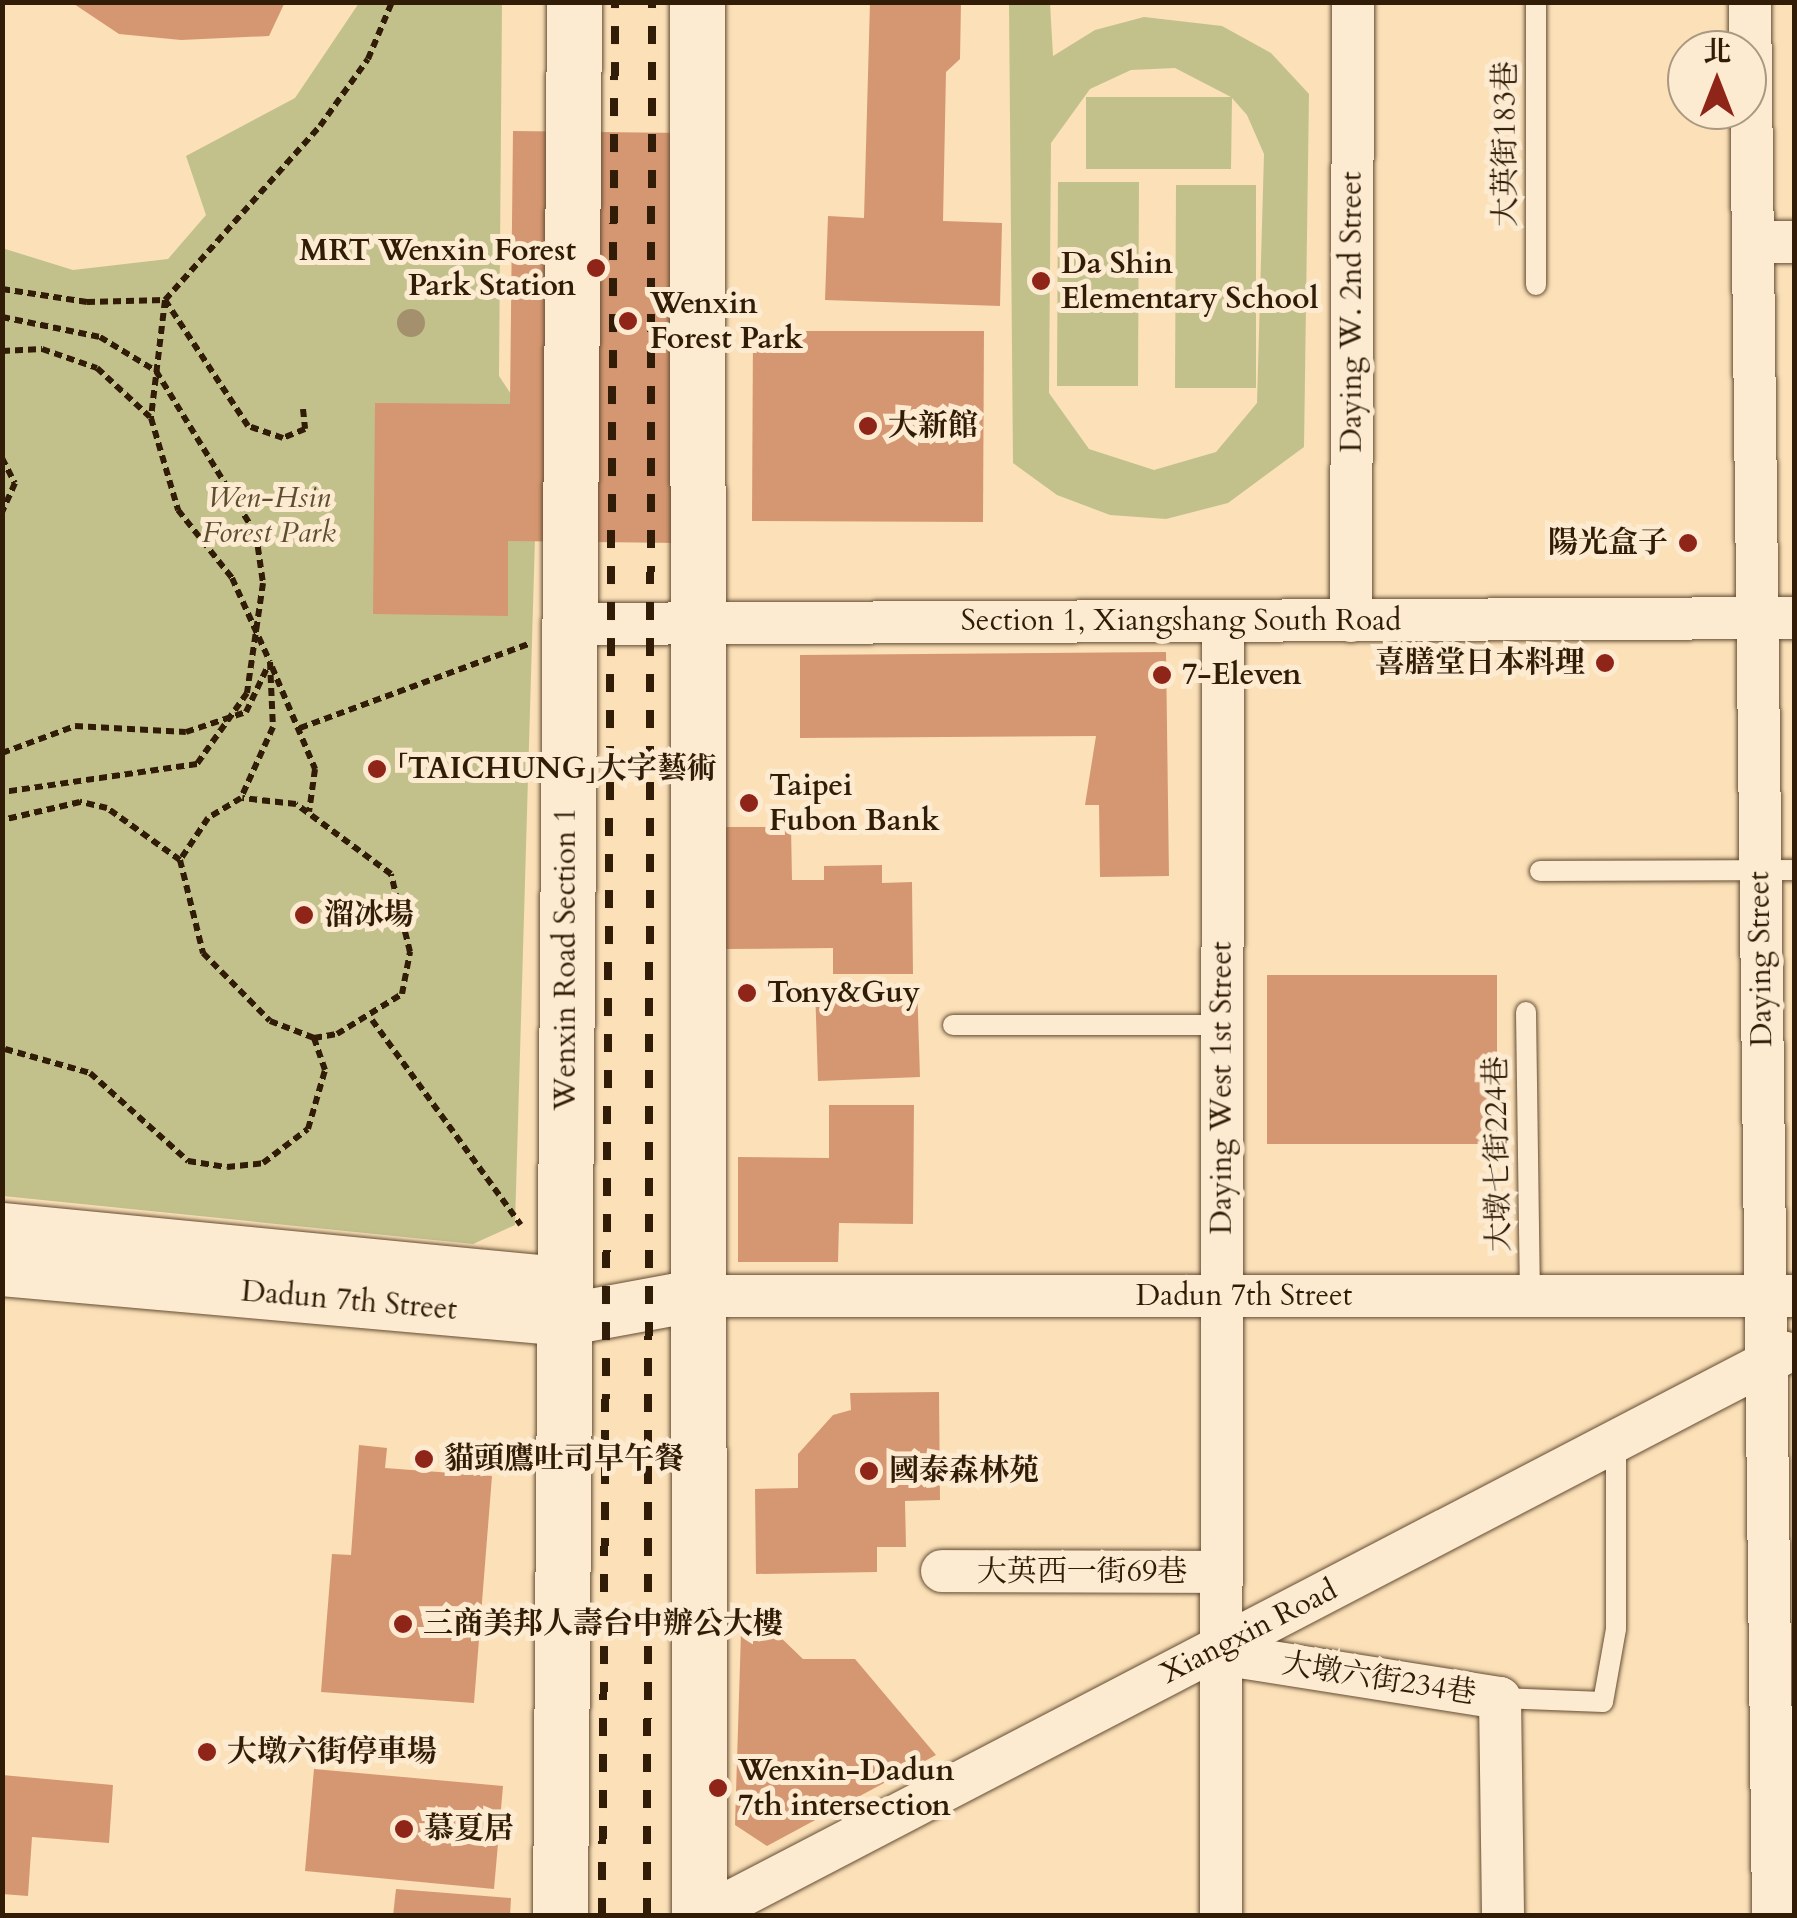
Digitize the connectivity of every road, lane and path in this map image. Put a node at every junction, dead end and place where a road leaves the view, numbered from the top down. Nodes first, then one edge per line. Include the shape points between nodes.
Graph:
1 (392, 2) edge
2 (574, 2) edge
3 (696, 2) edge
4 (1352, 2) edge
5 (1536, 2) edge
6 (1750, 2) edge
7 (1774, 242) edge
8 (1536, 285) dead end
9 (2, 289) edge
10 (165, 300) junction
11 (2, 316) edge
12 (2, 351) edge
13 (156, 371) junction
14 (304, 409) dead end
15 (151, 418) junction
16 (2, 458) edge
17 (2, 512) edge
18 (1776, 618) edge
19 (1222, 621) junction
20 (1351, 621) junction
21 (692, 623) junction
22 (568, 624) junction
23 (260, 637) junction
24 (270, 662) junction
25 (300, 728) junction
26 (2, 753) edge
27 (2, 792) edge
28 (241, 798) junction
29 (310, 812) junction
30 (2, 820) edge
31 (180, 860) junction
32 (1777, 870) edge
33 (1540, 871) dead end
34 (1526, 1012) dead end
35 (372, 1020) junction
36 (953, 1025) dead end
37 (1222, 1025) junction
38 (314, 1038) junction
39 (3, 1048) edge
40 (1779, 1105) edge
41 (2, 1229) edge
42 (2, 1270) edge
43 (694, 1296) junction
44 (1222, 1296) junction
45 (1530, 1296) junction
46 (1780, 1296) edge
47 (564, 1302) junction
48 (1780, 1356) edge
49 (1616, 1440) junction
50 (1782, 1545) edge
51 (942, 1571) dead end
52 (1221, 1572) junction
53 (1221, 1650) junction
54 (1500, 1698) junction
55 (1783, 1745) edge
56 (560, 1916) edge
57 (701, 1916) edge
58 (1220, 1916) edge
59 (1503, 1916) edge
60 (1773, 1916) edge

1 - 10 path via 368,59 320,126
2 - 22 main road, Wenxin Road Section 1
3 - 21 main road
4 - 20 street, Daying W. 2nd Street
5 - 8 lane, 大英街183巷
6 - 7 street, Daying Street
7 - 18 street, Daying Street
9 - 10 path via 87,302
10 - 13 path
10 - 14 path via 210,355 248,426 283,438 304,429
11 - 13 path via 100,337
12 - 15 path via 42,349 97,368
13 - 15 path
13 - 23 path via 192,416 256,534
15 - 23 path via 178,510 232,578
16 - 17 path via 15,484
18 - 20 street, Section 1, Xiangshang South Road
18 - 32 street, Daying Street
19 - 20 street, Section 1, Xiangshang South Road
19 - 21 street, Section 1, Xiangshang South Road
19 - 37 street, Daying West 1st Street
21 - 22 street, Section 1, Xiangshang South Road
21 - 43 main road
22 - 25 path
22 - 47 main road, Wenxin Road Section 1
23 - 24 path
23 - 27 path via 247,692 197,764
24 - 25 path
24 - 26 path via 246,712 186,732 75,726
24 - 28 path via 274,727
25 - 29 path via 316,779
28 - 29 path via 268,796
28 - 31 path via 208,818
29 - 35 path via 378,859 405,911 408,976
30 - 31 path via 34,807 106,808
31 - 38 path via 212,968 270,1021
32 - 33 lane
32 - 40 street, Daying Street
34 - 45 lane, 大墩七街224巷
35 - 38 path
35 - 47 path
36 - 37 lane
37 - 44 street, Daying West 1st Street
38 - 39 path via 325,1070 308,1129 262,1162 226,1167 188,1161 90,1074
40 - 46 street, Daying Street
41 - 47 street, Dadun 7th Street
42 - 47 street, Dadun 7th Street
43 - 44 street, Dadun 7th Street
43 - 47 street, Dadun 7th Street
43 - 57 main road
44 - 45 street, Dadun 7th Street
44 - 52 street, Daying West 1st Street
45 - 46 street, Dadun 7th Street
46 - 48 street, Daying Street
47 - 56 main road, Wenxin Road Section 1
48 - 49 street, Xiangxin Road
48 - 50 street, Daying Street
49 - 53 street, Xiangxin Road
49 - 54 lane via 1616,1629 1602,1702
50 - 55 street, Daying Street
51 - 52 street, 大英西一街69巷
52 - 53 street, Daying West 1st Street
53 - 54 street, 大墩六街234巷
53 - 57 street, Xiangxin Road
53 - 58 street, Daying West 1st Street
54 - 59 street, 大墩六街234巷
55 - 60 street, Daying Street

